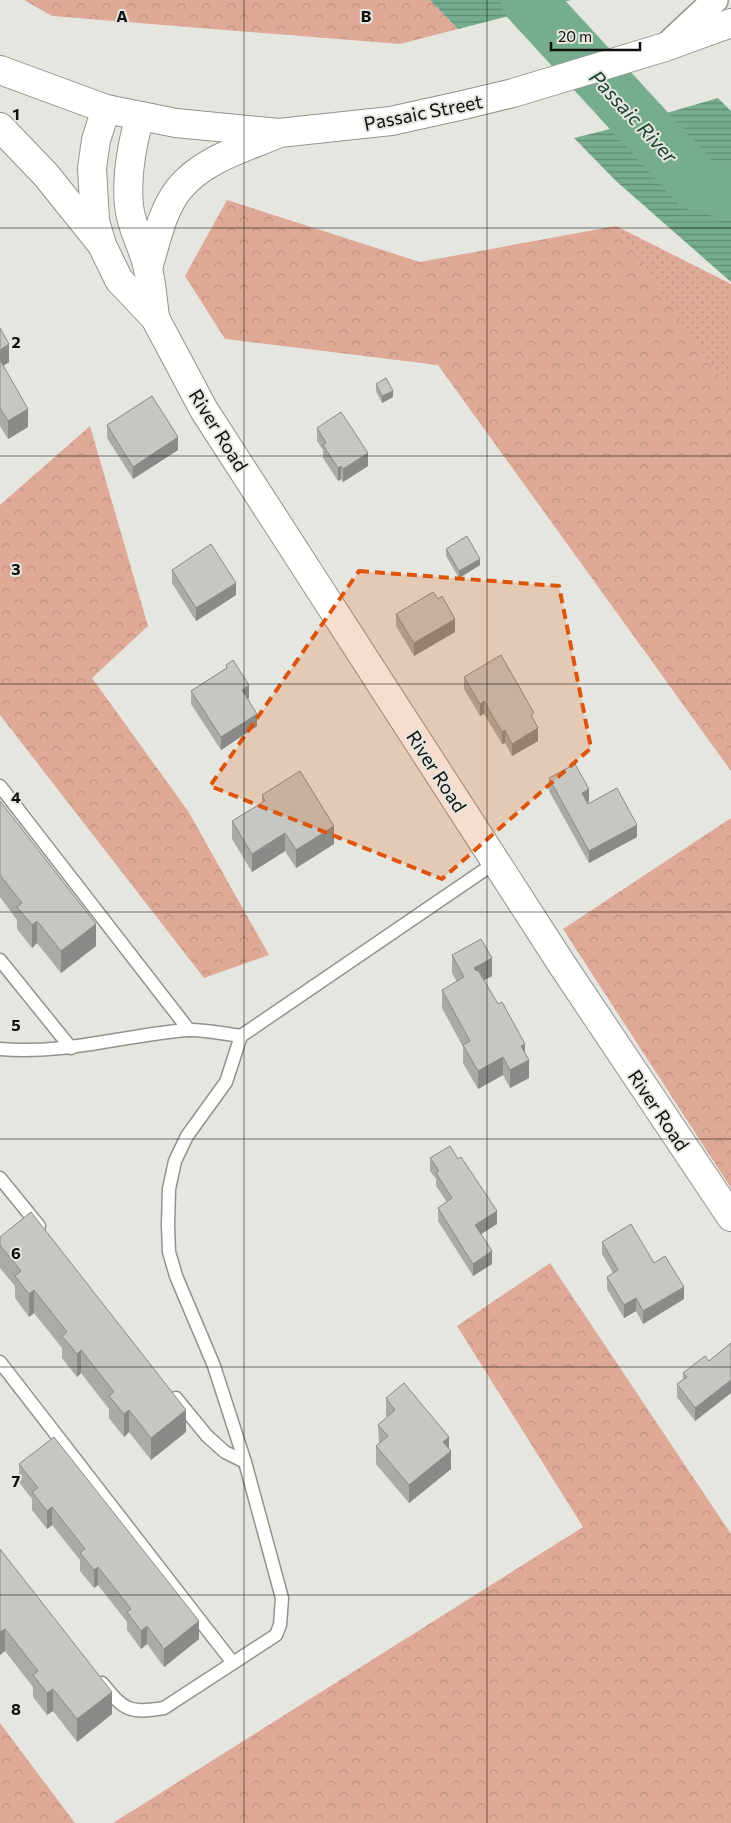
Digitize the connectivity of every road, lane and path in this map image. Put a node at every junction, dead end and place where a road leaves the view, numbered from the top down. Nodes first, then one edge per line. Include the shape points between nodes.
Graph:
1 (710, 1) edge
2 (731, 23) edge
3 (665, 47) junction
4 (0, 70) edge
5 (106, 109) junction
6 (140, 116) junction
7 (0, 127) edge
8 (279, 133) junction
9 (102, 245) junction
10 (148, 268) junction
11 (155, 318) junction
12 (0, 786) edge
13 (496, 862) junction
14 (0, 960) edge
15 (189, 1030) junction
16 (241, 1036) junction
17 (71, 1048) junction
18 (0, 1050) edge
19 (0, 1178) edge
20 (731, 1217) edge
21 (49, 1238) edge
22 (0, 1362) edge
23 (170, 1391) edge
24 (245, 1462) junction
25 (233, 1663) junction
26 (95, 1674) edge

1 - 3 street
2 - 3 street, Passaic Street
3 - 8 street, Passaic Street via 513,93 391,121
4 - 5 street
5 - 6 street, Passaic Street
5 - 9 street via 96,140 92,168 95,220
6 - 8 street, Passaic Street
6 - 10 street via 132,148 129,207
7 - 9 street via 46,175
8 - 10 street via 205,166 180,188 160,228
9 - 11 street via 119,280
10 - 11 street
11 - 13 street, River Road via 204,410
12 - 15 lane
13 - 16 lane
13 - 20 street, River Road
14 - 17 lane
15 - 16 lane
15 - 17 lane
16 - 24 lane via 226,1082 187,1136 175,1161 168,1224 169,1252 176,1276 214,1366
17 - 18 lane
19 - 21 lane
22 - 25 lane
23 - 24 lane via 207,1436
24 - 25 lane via 282,1598 276,1636
25 - 26 lane via 164,1708 144,1711 118,1704

